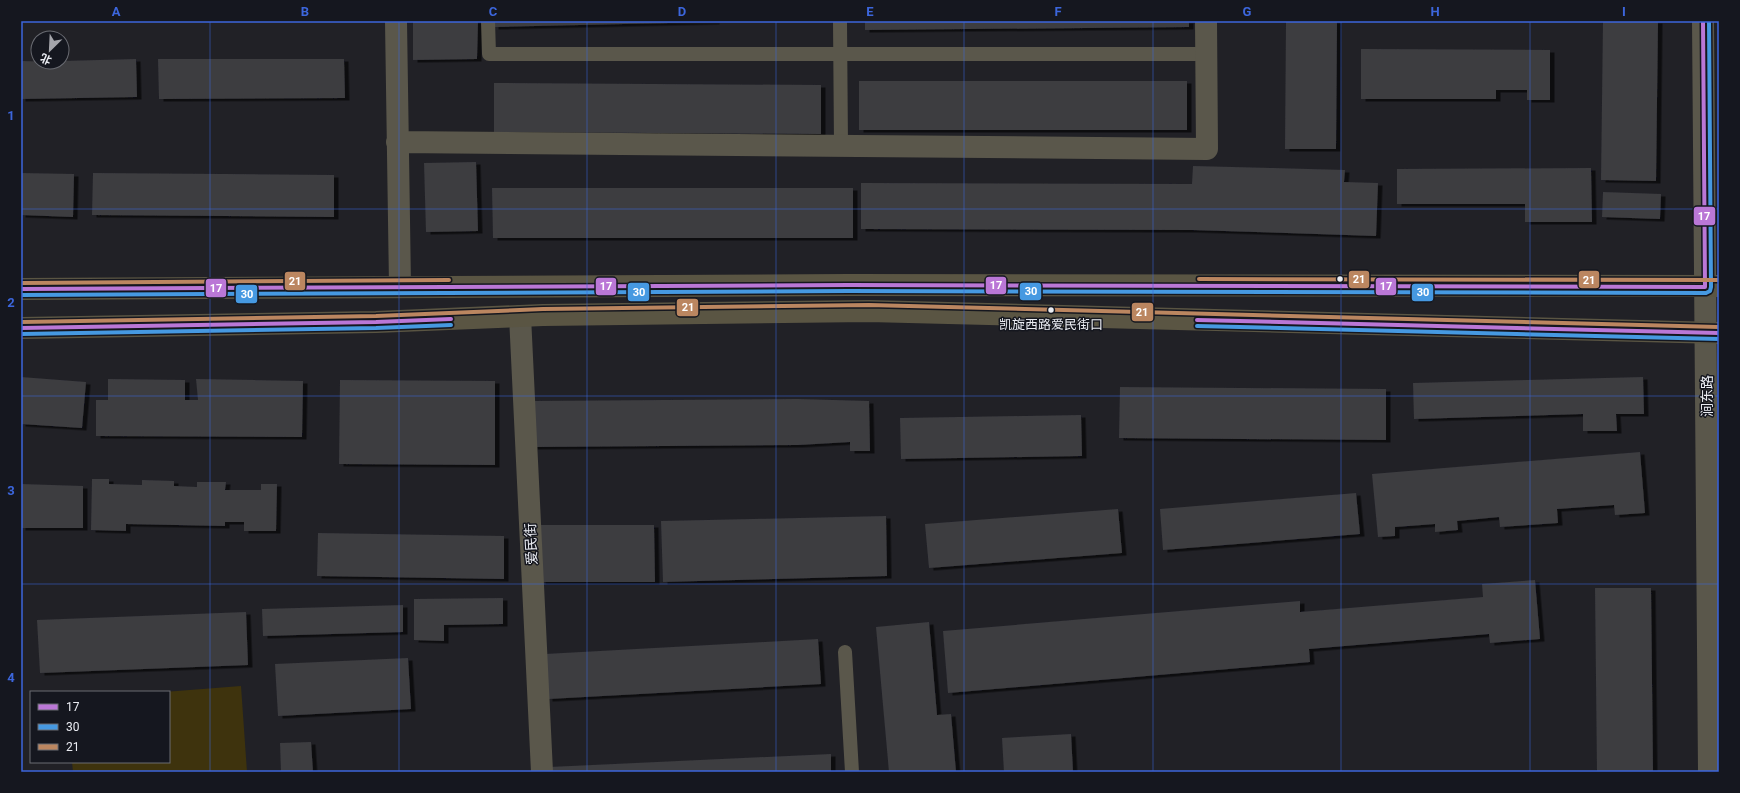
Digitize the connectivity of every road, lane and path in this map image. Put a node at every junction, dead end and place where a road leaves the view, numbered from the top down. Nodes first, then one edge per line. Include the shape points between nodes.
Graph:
1 (396, 21) edge
2 (488, 21) edge
3 (840, 21) edge
4 (1206, 21) edge
5 (1704, 21) edge
6 (840, 54) junction
7 (1206, 54) junction
8 (397, 142) junction
9 (841, 146) junction
10 (400, 286) junction
11 (1712, 286) edge
12 (21, 289) edge
13 (520, 316) junction
14 (21, 328) edge
15 (1713, 333) edge
16 (845, 652) dead end
17 (542, 772) edge
18 (852, 772) edge
19 (1709, 772) edge

1 - 8 street
2 - 6 lane via 488,54
3 - 6 lane
4 - 7 street
5 - 11 street, 涧东路
6 - 7 lane
6 - 9 lane
7 - 9 street via 1207,149
8 - 9 street
8 - 10 street
10 - 11 main road
10 - 12 main road
11 - 15 street, 涧东路
13 - 14 main road via 376,322
13 - 15 main road via 868,311
13 - 17 street, 爱民街
15 - 19 street, 涧东路
16 - 18 lane

